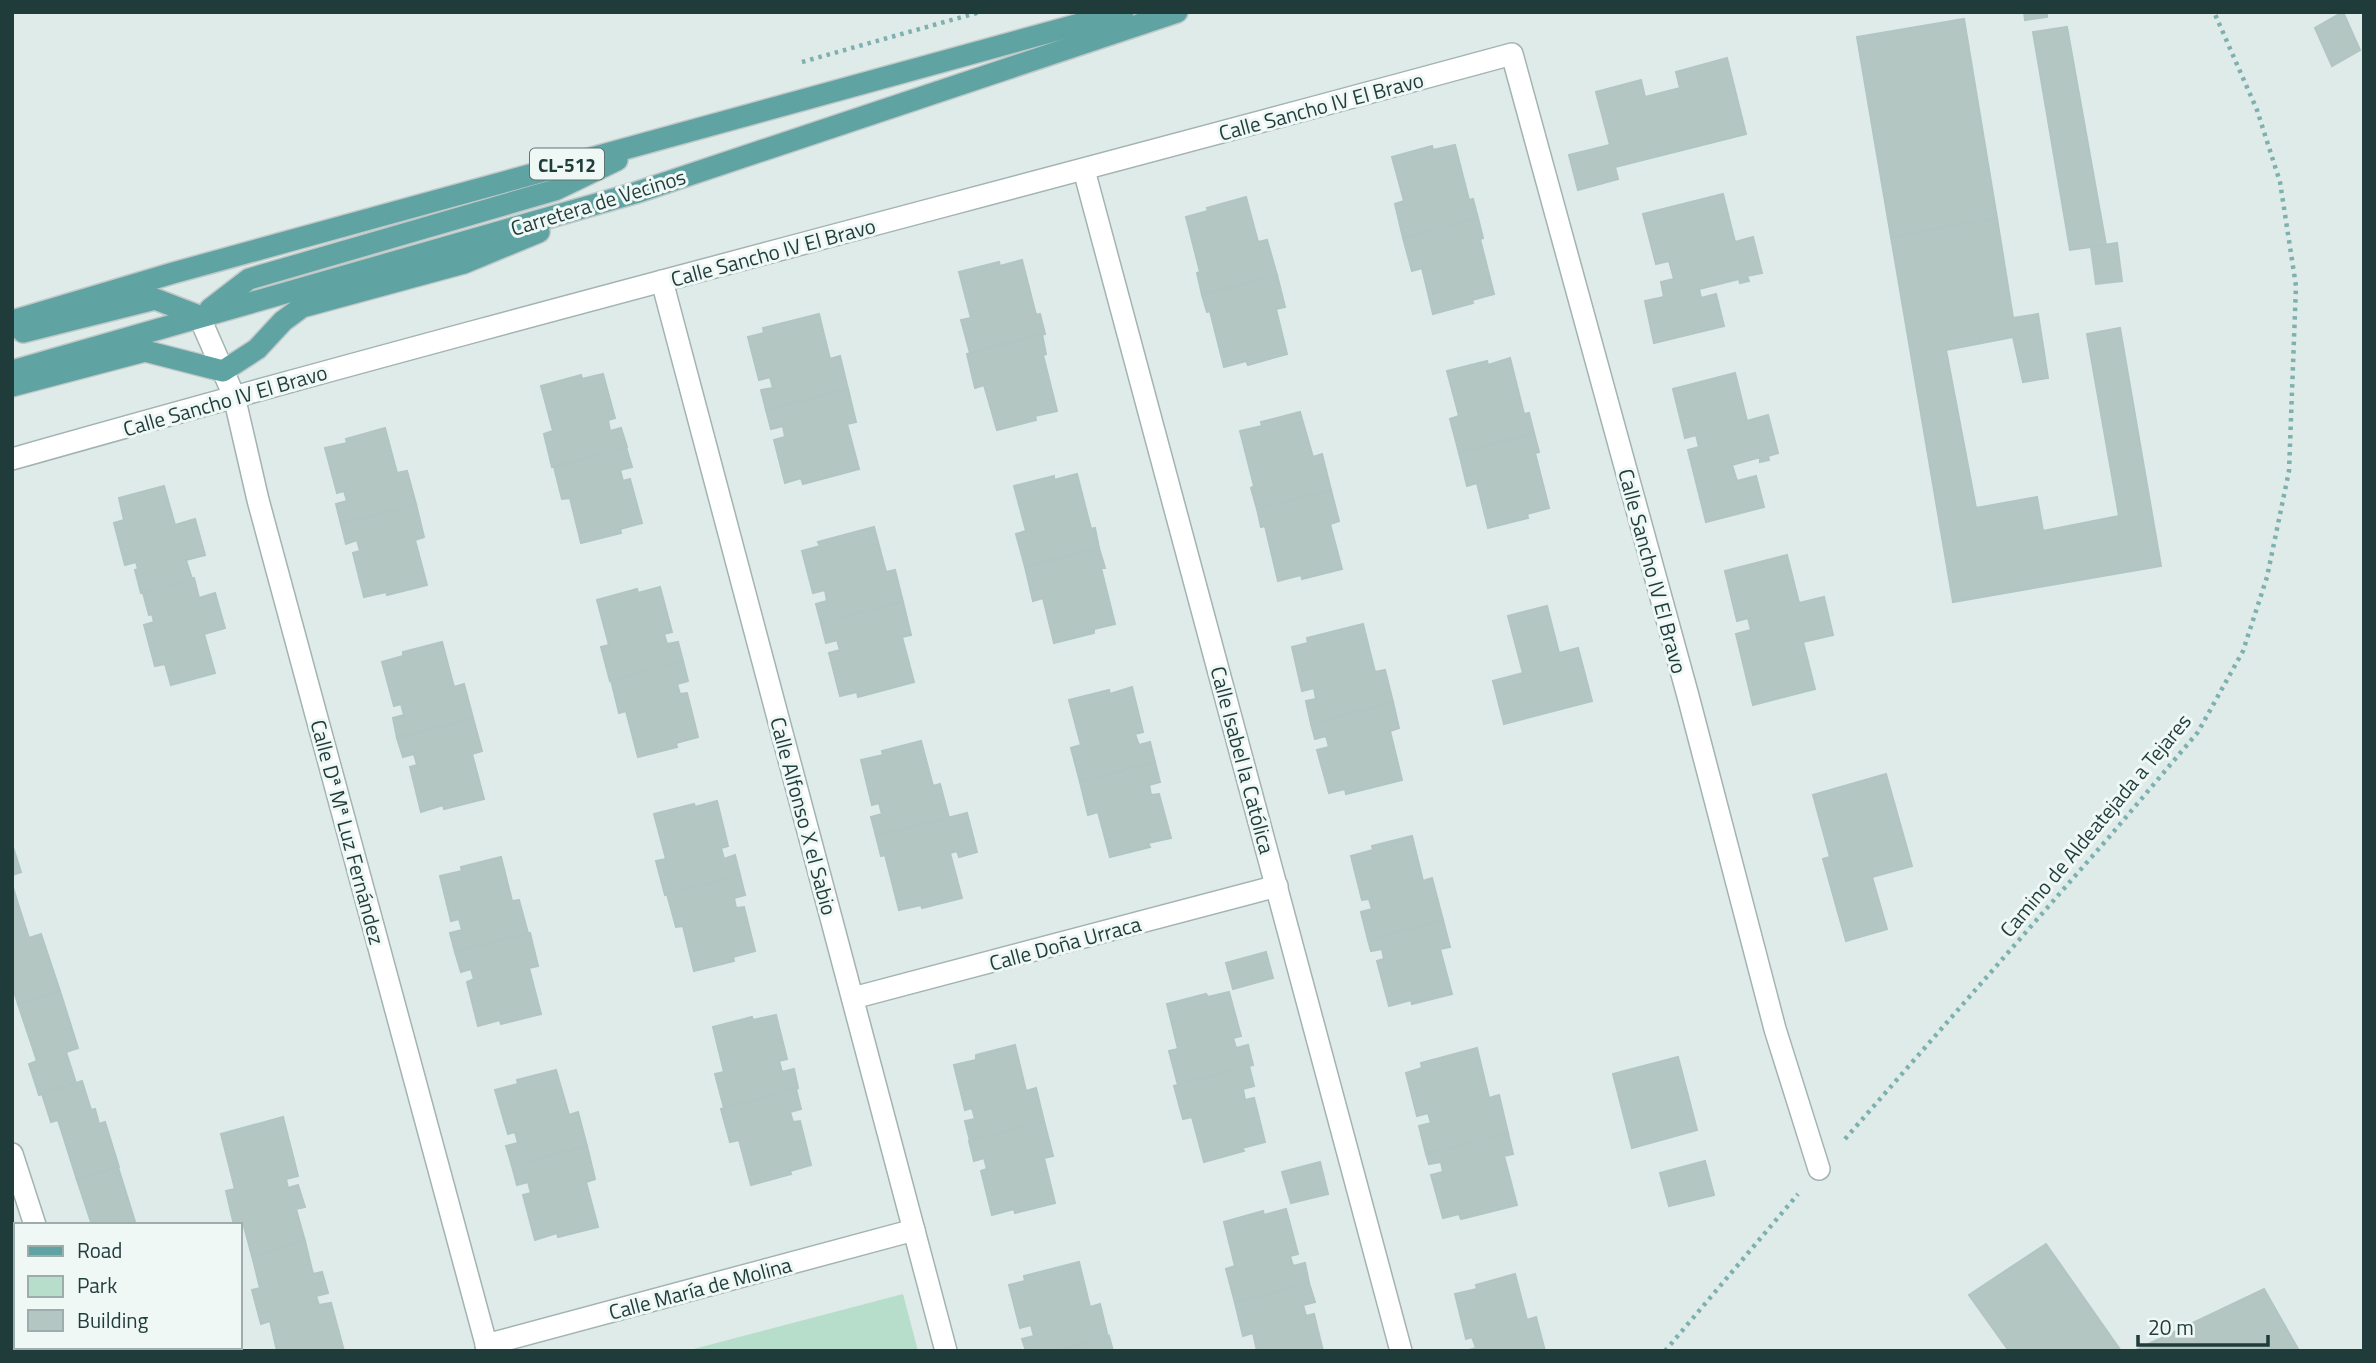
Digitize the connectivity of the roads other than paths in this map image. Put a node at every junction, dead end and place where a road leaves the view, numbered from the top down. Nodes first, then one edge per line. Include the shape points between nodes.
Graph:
1 (1123, 12) edge
2 (1177, 12) edge
3 (664, 137) junction
4 (1084, 170) junction
5 (635, 193) junction
6 (662, 281) junction
7 (200, 316) junction
8 (12, 321) edge
9 (12, 335) edge
10 (12, 371) edge
11 (223, 371) junction
12 (12, 386) edge
13 (234, 396) junction
14 (12, 459) edge
15 (1277, 886) junction
16 (853, 999) junction
17 (12, 1154) edge
18 (1819, 1169) road end
19 (34, 1223) edge
20 (914, 1230) junction
21 (487, 1348) edge
22 (946, 1351) edge
23 (1401, 1351) edge

1 - 3 main road, Carretera de Vecinos / CL-512
2 - 5 main road, Carretera de Vecinos / CL-512
3 - 7 main road via 555,190 249,279
3 - 8 main road, Carretera de Vecinos / CL-512
4 - 6 street, Calle Sancho IV El Bravo
4 - 15 street, Calle Isabel la Católica
4 - 18 street, Calle Sancho IV El Bravo via 1512,54 1775,1029
5 - 7 main road, Carretera de Vecinos / CL-512
5 - 11 main road via 464,263 302,307 257,349
6 - 13 street, Calle Sancho IV El Bravo
6 - 16 street, Calle Alfonso X el Sabio
7 - 9 main road via 155,299
7 - 10 main road, Carretera de Vecinos / CL-512
7 - 11 street, Calle Dª Mª Luz Fernández
11 - 12 main road via 145,351
11 - 13 street, Calle Dª Mª Luz Fernández
13 - 14 street, Calle Sancho IV El Bravo
13 - 21 street, Calle Dª Mª Luz Fernández
15 - 16 street, Calle Doña Urraca
15 - 23 street, Calle Isabel la Católica
16 - 20 street, Calle Alfonso X el Sabio
17 - 19 street
20 - 21 street, Calle María de Molina
20 - 22 street, Calle Alfonso X el Sabio

